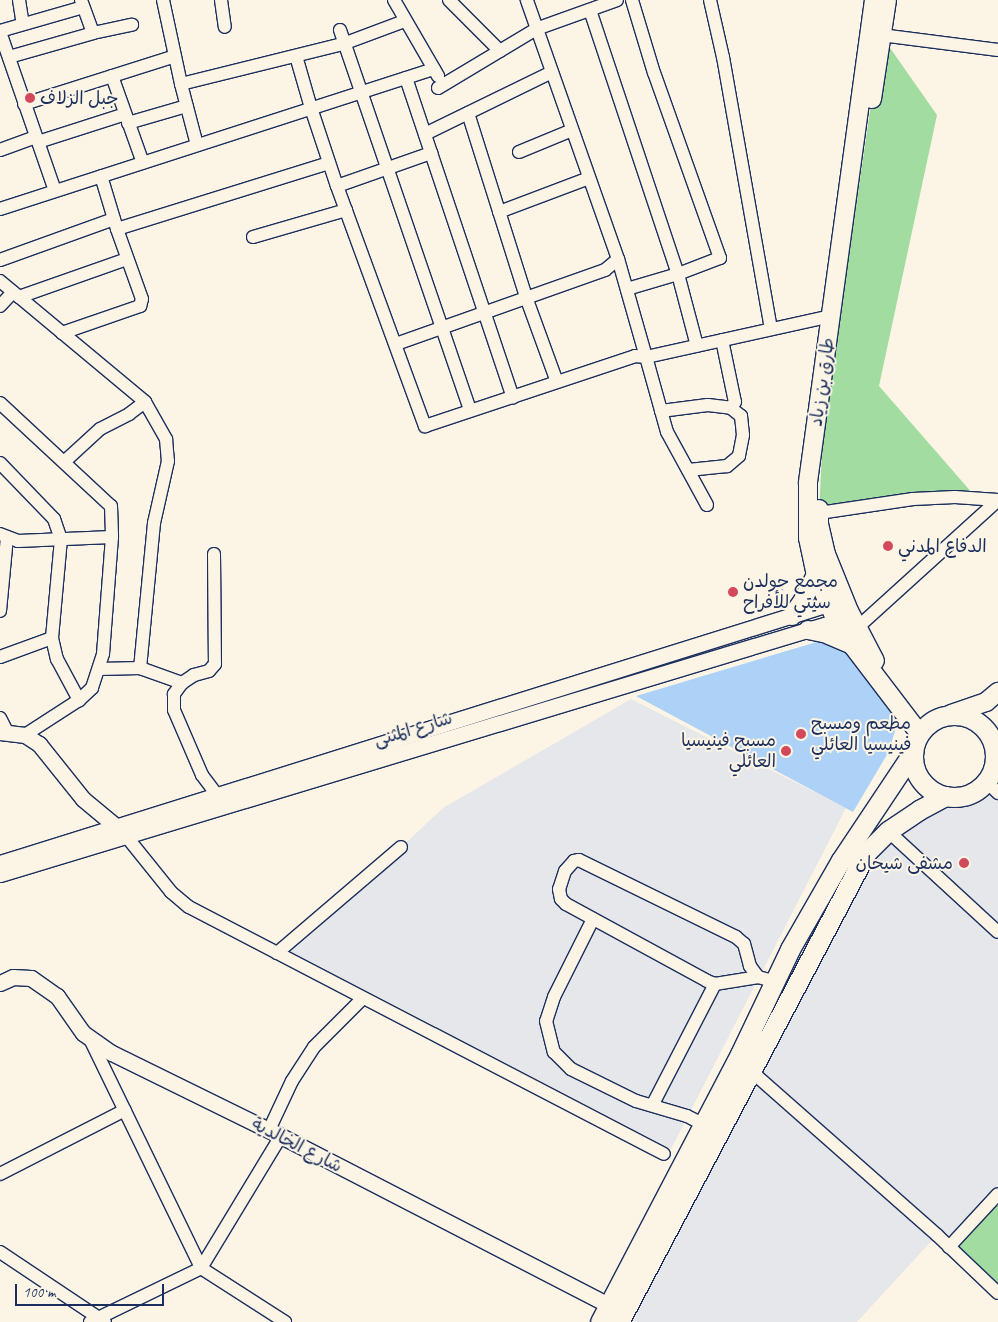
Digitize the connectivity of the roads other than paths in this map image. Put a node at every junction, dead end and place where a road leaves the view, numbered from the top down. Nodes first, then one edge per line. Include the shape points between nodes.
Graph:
1 (19, 0) edge
2 (163, 0) edge
3 (221, 0) edge
4 (394, 0) edge
5 (449, 0) edge
6 (527, 0) edge
7 (617, 0) edge
8 (632, 0) edge
9 (710, 0) edge
10 (874, 0) edge
11 (887, 0) edge
12 (82, 2) edge
13 (590, 10) junction
14 (405, 21) junction
15 (23, 24) junction
16 (132, 25) dead end
17 (226, 27) dead end
18 (340, 30) dead end
19 (536, 30) junction
20 (0, 32) edge
21 (93, 33) junction
22 (881, 35) junction
23 (343, 44) junction
24 (998, 50) edge
25 (500, 51) junction
26 (175, 56) junction
27 (296, 56) junction
28 (9, 57) junction
29 (434, 69) junction
30 (552, 72) junction
31 (112, 76) junction
32 (406, 78) junction
33 (181, 84) junction
34 (361, 92) junction
35 (24, 104) junction
36 (187, 106) junction
37 (311, 108) junction
38 (468, 113) junction
39 (127, 118) junction
40 (572, 130) junction
41 (425, 134) junction
42 (37, 140) junction
43 (197, 145) junction
44 (0, 150) edge
45 (518, 152) dead end
46 (431, 153) junction
47 (143, 162) junction
48 (330, 163) junction
49 (387, 168) junction
50 (101, 176) junction
51 (589, 178) junction
52 (338, 186) junction
53 (55, 191) junction
54 (0, 209) edge
55 (346, 210) junction
56 (499, 212) junction
57 (115, 224) junction
58 (253, 237) dead end
59 (127, 259) junction
60 (618, 259) junction
61 (0, 260) edge
62 (678, 274) junction
63 (0, 281) edge
64 (627, 289) junction
65 (16, 295) junction
66 (526, 297) junction
67 (0, 306) edge
68 (485, 311) junction
69 (831, 316) junction
70 (442, 326) junction
71 (771, 329) junction
72 (62, 333) junction
73 (722, 340) junction
74 (396, 344) junction
75 (697, 346) junction
76 (646, 357) junction
77 (557, 382) junction
78 (513, 398) junction
79 (144, 402) junction
80 (0, 403) edge
81 (731, 408) junction
82 (470, 410) junction
83 (661, 411) junction
84 (64, 462) junction
85 (0, 463) edge
86 (688, 470) junction
87 (998, 500) edge
88 (707, 505) dead end
89 (818, 513) junction
90 (4, 536) edge
91 (112, 537) junction
92 (61, 539) junction
93 (214, 554) dead end
94 (816, 575) junction
95 (0, 611) edge
96 (792, 616) junction
97 (842, 620) junction
98 (808, 630) junction
99 (52, 638) junction
100 (0, 657) edge
101 (140, 668) junction
102 (99, 669) junction
103 (182, 683) junction
104 (998, 692) edge
105 (79, 700) junction
106 (951, 714) junction
107 (0, 718) edge
108 (922, 730) junction
109 (4, 732) edge
110 (25, 735) junction
111 (997, 745) edge
112 (913, 752) junction
113 (992, 788) edge
114 (218, 796) junction
115 (945, 796) junction
116 (122, 831) junction
117 (888, 831) junction
118 (401, 847) dead end
119 (0, 862) edge
120 (0, 874) edge
121 (593, 919) junction
122 (998, 932) edge
123 (277, 953) junction
124 (766, 979) junction
125 (0, 983) edge
126 (714, 984) junction
127 (345, 988) junction
128 (363, 998) junction
129 (344, 1015) junction
130 (90, 1039) junction
131 (751, 1071) junction
132 (653, 1104) junction
133 (125, 1110) junction
134 (703, 1124) junction
135 (275, 1133) junction
136 (664, 1154) dead end
137 (0, 1174) edge
138 (998, 1194) edge
139 (949, 1247) junction
140 (0, 1252) edge
141 (201, 1268) junction
142 (998, 1293) edge
143 (621, 1315) edge
144 (98, 1321) edge
145 (285, 1322) edge
146 (600, 1322) edge

1 - 15 street
2 - 26 street
3 - 17 street
4 - 14 street
5 - 25 street
6 - 19 street
7 - 13 street
8 - 62 street via 720,258
9 - 71 street
10 - 69 main road, طارق بن زياد
11 - 22 main road
12 - 15 street
12 - 21 street
13 - 19 street
13 - 62 street
14 - 23 street
14 - 29 street
15 - 20 street
16 - 21 street
18 - 23 street
19 - 25 street
19 - 30 street
20 - 28 street
21 - 28 street
22 - 24 street
22 - 89 main road via 829,395
23 - 27 street
23 - 34 street
25 - 29 street via 441,87
26 - 31 street
26 - 33 street
27 - 33 street
27 - 37 street
28 - 35 street
29 - 32 street
30 - 38 street
30 - 40 street
31 - 35 street
31 - 39 street
32 - 34 street
32 - 41 street
33 - 36 street
34 - 37 street
34 - 49 street
35 - 42 street
36 - 39 street
36 - 43 street
37 - 43 street
37 - 48 street
38 - 41 street
38 - 56 street
39 - 42 street
39 - 47 street
40 - 45 street
40 - 51 street
41 - 46 street
42 - 44 street
42 - 53 street
43 - 47 street
46 - 49 street
46 - 68 street
47 - 50 street
48 - 52 street
48 - 57 street
49 - 52 street
49 - 70 street
50 - 53 street
50 - 57 street
51 - 56 street
51 - 60 street
52 - 55 street
53 - 54 street
55 - 58 street
55 - 74 street
56 - 66 street
57 - 59 street
57 - 61 street
59 - 65 street
59 - 72 street via 142,298 140,306
60 - 64 street
60 - 66 street via 604,270
62 - 64 street
62 - 75 street
63 - 65 street
64 - 76 street
65 - 67 street
65 - 72 street
66 - 68 street
66 - 77 street
68 - 70 street
68 - 78 street
69 - 71 street
69 - 94 main road, طارق بن زياد via 808,484 808,538
70 - 74 street
70 - 82 street
71 - 73 street
72 - 79 street
73 - 75 street
73 - 81 street via 735,402
74 - 82 street via 425,426
75 - 76 street
76 - 77 street via 635,356
76 - 83 street
77 - 78 street
78 - 82 street
79 - 84 street via 100,429
79 - 101 street via 166,439 168,461 154,523
80 - 84 street
81 - 83 street via 708,405
81 - 86 street via 741,416 743,435 739,456 727,466
83 - 86 street via 667,432
84 - 91 street via 111,506
85 - 92 street via 54,519
86 - 88 street
87 - 89 street via 913,499
87 - 97 street
89 - 97 main road
90 - 92 street via 18,540
90 - 95 street
91 - 92 street
91 - 102 street via 104,654
92 - 99 street
93 - 103 street via 215,664 209,671
94 - 96 main road
94 - 97 main road, طارق بن زياد
96 - 97 street, شارع المثنى
96 - 114 street, شارع المثنى
97 - 98 street, شارع المثنى
97 - 98 main road via 824,633
97 - 108 main road via 871,654
98 - 116 street, شارع المثنى
99 - 100 street
99 - 105 street via 57,659
101 - 102 street
101 - 103 street
102 - 105 street via 92,688
103 - 114 street via 174,694 174,710 202,775
104 - 106 main road via 986,702
105 - 110 street
106 - 108 main road via 932,720
106 - 111 main road via 967,716 980,723
107 - 109 street
108 - 112 main road
109 - 110 street
110 - 116 street via 39,744 83,799
111 - 113 main road
112 - 115 main road via 917,774 929,789
112 - 124 main road
113 - 115 main road via 959,797
114 - 116 street, شارع المثنى
115 - 117 main road
116 - 119 street, شارع المثنى
116 - 120 street, شارع المثنى
116 - 123 street via 171,892 189,907
117 - 122 street
117 - 131 main road via 866,853
118 - 123 street
121 - 124 street via 561,899 561,879 574,861 579,860 736,937 744,944 750,966
121 - 126 street
121 - 132 street via 554,997 546,1021 548,1038 554,1052 571,1069 636,1101
123 - 127 street
124 - 126 street
124 - 134 main road via 740,1054
125 - 130 street, شارع الخالدية via 13,977 31,978 57,996 83,1034
126 - 132 street
127 - 128 street
127 - 129 street
128 - 129 street
128 - 136 street
129 - 135 street via 314,1047 292,1081
130 - 133 street
130 - 135 street, شارع الخالدية via 112,1053
131 - 139 street
131 - 143 main road
132 - 134 street
133 - 137 street
133 - 141 street
134 - 143 main road
135 - 141 street
135 - 143 street, شارع الخالدية
138 - 139 street
139 - 142 street
140 - 144 street
141 - 144 street
141 - 145 street
143 - 146 main road

